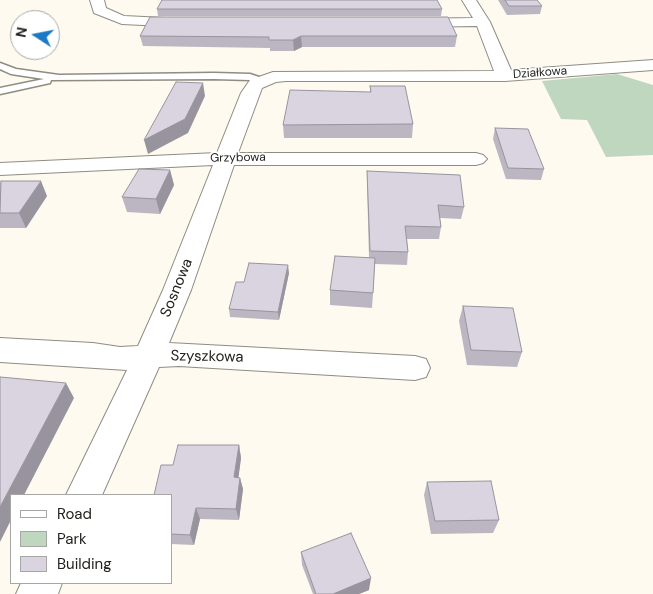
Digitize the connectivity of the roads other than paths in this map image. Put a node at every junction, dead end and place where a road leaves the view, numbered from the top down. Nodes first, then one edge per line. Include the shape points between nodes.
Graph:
1 (97, 0) edge
2 (469, 0) edge
3 (483, 22) junction
4 (203, 23) edge
5 (399, 23) edge
6 (0, 66) edge
7 (651, 73) edge
8 (505, 76) junction
9 (59, 78) junction
10 (263, 80) junction
11 (0, 91) edge
12 (226, 159) junction
13 (476, 159) dead end
14 (0, 169) edge
15 (0, 350) edge
16 (148, 358) junction
17 (415, 368) dead end
18 (84, 494) edge

1 - 4 street via 99,10 122,20
2 - 3 street, Działkowa
3 - 5 street
3 - 8 street, Działkowa
6 - 9 lane via 14,72
7 - 8 street, Działkowa via 627,66
8 - 10 street via 286,76
9 - 10 lane via 223,76
9 - 11 lane
10 - 12 street, Sosnowa via 250,93
12 - 13 street, Grzybowa
12 - 14 street, Grzybowa
12 - 16 street, Sosnowa
15 - 16 street, Szyszkowa via 93,354 120,359
16 - 17 street, Szyszkowa via 179,354
16 - 18 street, Sosnowa

